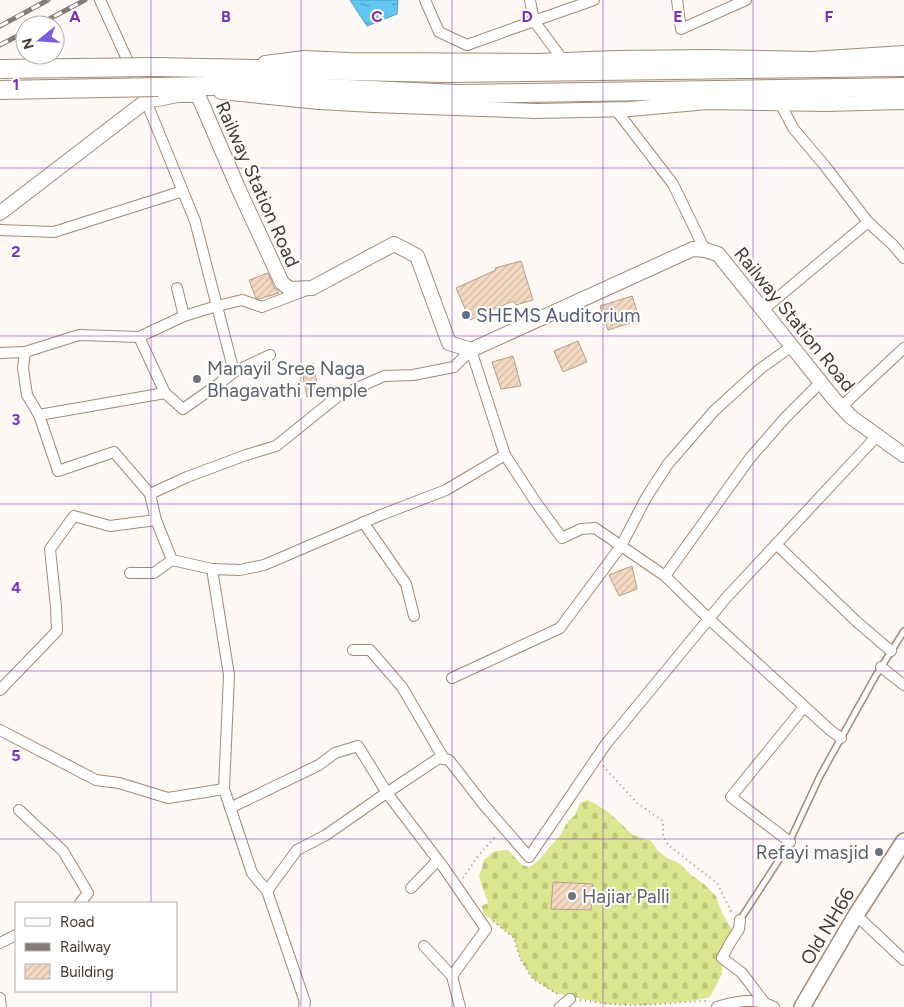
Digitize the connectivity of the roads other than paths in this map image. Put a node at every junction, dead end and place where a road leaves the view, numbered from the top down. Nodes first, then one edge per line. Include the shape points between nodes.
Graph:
1 (100, 0) edge
2 (425, 0) edge
3 (530, 0) edge
4 (594, 0) edge
5 (677, 0) edge
6 (746, 0) edge
7 (534, 21) junction
8 (904, 53) edge
9 (563, 60) junction
10 (904, 67) edge
11 (231, 68) junction
12 (0, 69) edge
13 (164, 87) junction
14 (904, 87) edge
15 (0, 90) edge
16 (146, 101) junction
17 (904, 102) edge
18 (780, 103) junction
19 (616, 110) junction
20 (183, 191) junction
21 (0, 213) edge
22 (868, 222) junction
23 (0, 230) edge
24 (705, 250) junction
25 (904, 258) edge
26 (177, 288) dead end
27 (312, 288) junction
28 (217, 306) junction
29 (763, 310) junction
30 (184, 316) junction
31 (139, 337) junction
32 (792, 346) junction
33 (904, 348) edge
34 (471, 350) junction
35 (25, 352) junction
36 (0, 353) edge
37 (270, 355) dead end
38 (234, 372) junction
39 (821, 382) junction
40 (165, 392) junction
41 (841, 407) junction
42 (39, 415) junction
43 (877, 436) junction
44 (506, 455) junction
45 (904, 455) edge
46 (150, 494) junction
47 (156, 520) junction
48 (363, 522) junction
49 (776, 544) junction
50 (621, 546) junction
51 (172, 560) junction
52 (212, 569) junction
53 (130, 573) dead end
54 (665, 576) junction
55 (414, 616) dead end
56 (709, 619) junction
57 (904, 631) edge
58 (353, 650) dead end
59 (891, 651) junction
60 (881, 667) junction
61 (452, 678) dead end
62 (904, 685) edge
63 (0, 690) edge
64 (804, 706) junction
65 (0, 730) edge
66 (842, 738) junction
67 (444, 759) junction
68 (224, 789) junction
69 (387, 793) junction
70 (230, 808) junction
71 (19, 810) dead end
72 (790, 842) junction
73 (902, 850) edge
74 (438, 860) junction
75 (411, 888) dead end
76 (267, 891) junction
77 (81, 902) edge
78 (856, 915) junction
79 (739, 924) joint
80 (15, 936) edge
81 (0, 943) edge
82 (424, 946) dead end
83 (904, 960) edge
84 (452, 976) junction
85 (0, 998) edge
86 (570, 998) road end
87 (764, 1002) junction
88 (1, 1007) edge
89 (304, 1007) edge
90 (460, 1007) edge
91 (560, 1007) edge
92 (717, 1007) edge
93 (774, 1007) edge
94 (802, 1007) edge

1 - 16 street
2 - 7 street via 439,32 467,44
3 - 7 street
4 - 7 street
5 - 6 street via 681,29
7 - 9 street
8 - 9 street via 812,59
9 - 11 street via 304,58
10 - 11 highway via 446,73
11 - 12 highway, bridge
13 - 14 highway via 259,85 458,94
13 - 15 highway, bridge
13 - 19 street via 372,105 537,111
16 - 20 street
16 - 21 street, Railway Station Road
16 - 27 street, Railway Station Road via 198,95 282,283 290,289
17 - 18 street
18 - 19 street via 708,102
18 - 22 street via 793,128
19 - 24 street via 673,184
20 - 23 street via 54,232
20 - 28 street via 195,222
22 - 25 street
22 - 29 street
24 - 29 street, Railway Station Road via 718,254
24 - 34 street, Railway Station Road via 693,249
26 - 30 street
27 - 28 street via 262,307 242,300
27 - 34 street, Railway Station Road via 394,244 417,256 449,343
28 - 30 street
28 - 38 street
29 - 32 street, Railway Station Road
30 - 31 street
31 - 35 street via 78,335
31 - 40 street
32 - 39 street, Railway Station Road
32 - 50 street via 760,369 714,411 668,464
33 - 41 street
34 - 44 street
34 - 46 street via 454,367 413,375 384,376 337,397 276,446 187,477
35 - 36 street
35 - 42 street via 23,368 27,395
37 - 38 street
38 - 40 street via 183,409
39 - 41 street, Railway Station Road
39 - 54 street via 750,458
40 - 42 street
41 - 43 street, Railway Station Road
42 - 46 street via 58,470 114,452
43 - 45 street, Railway Station Road
43 - 49 street
44 - 48 street via 446,490
44 - 50 street via 562,538 581,529 595,528
46 - 47 street
47 - 51 street
47 - 63 street via 110,526 74,516 50,549 57,631
48 - 52 street via 264,565 240,570
48 - 55 street via 406,584
49 - 56 street
49 - 59 street
50 - 54 street
50 - 61 street via 560,628
51 - 52 street
51 - 53 street via 154,573
52 - 68 street via 229,675
54 - 56 street
56 - 64 street
56 - 67 street via 606,744 529,857 449,760
57 - 59 lane
58 - 67 street via 370,650 402,687
59 - 60 lane
60 - 62 street
60 - 66 lane
64 - 66 street
64 - 72 street via 731,797
65 - 68 street via 96,780 168,798
66 - 72 lane via 820,776
67 - 69 street via 439,758
68 - 70 street
69 - 70 street via 358,746 335,754 320,765
69 - 74 street
69 - 76 street via 326,835 297,850
70 - 76 street via 252,873
71 - 77 street via 63,851 88,893
72 - 79 lane
73 - 78 main road, Old NH66
74 - 75 street
74 - 84 street via 486,928
76 - 89 street
78 - 83 street
78 - 94 main road, Old NH66
79 - 87 street via 722,958 742,973
80 - 81 street
82 - 84 street
84 - 90 street
85 - 88 street
86 - 91 street
87 - 92 street via 735,1002
87 - 93 street

